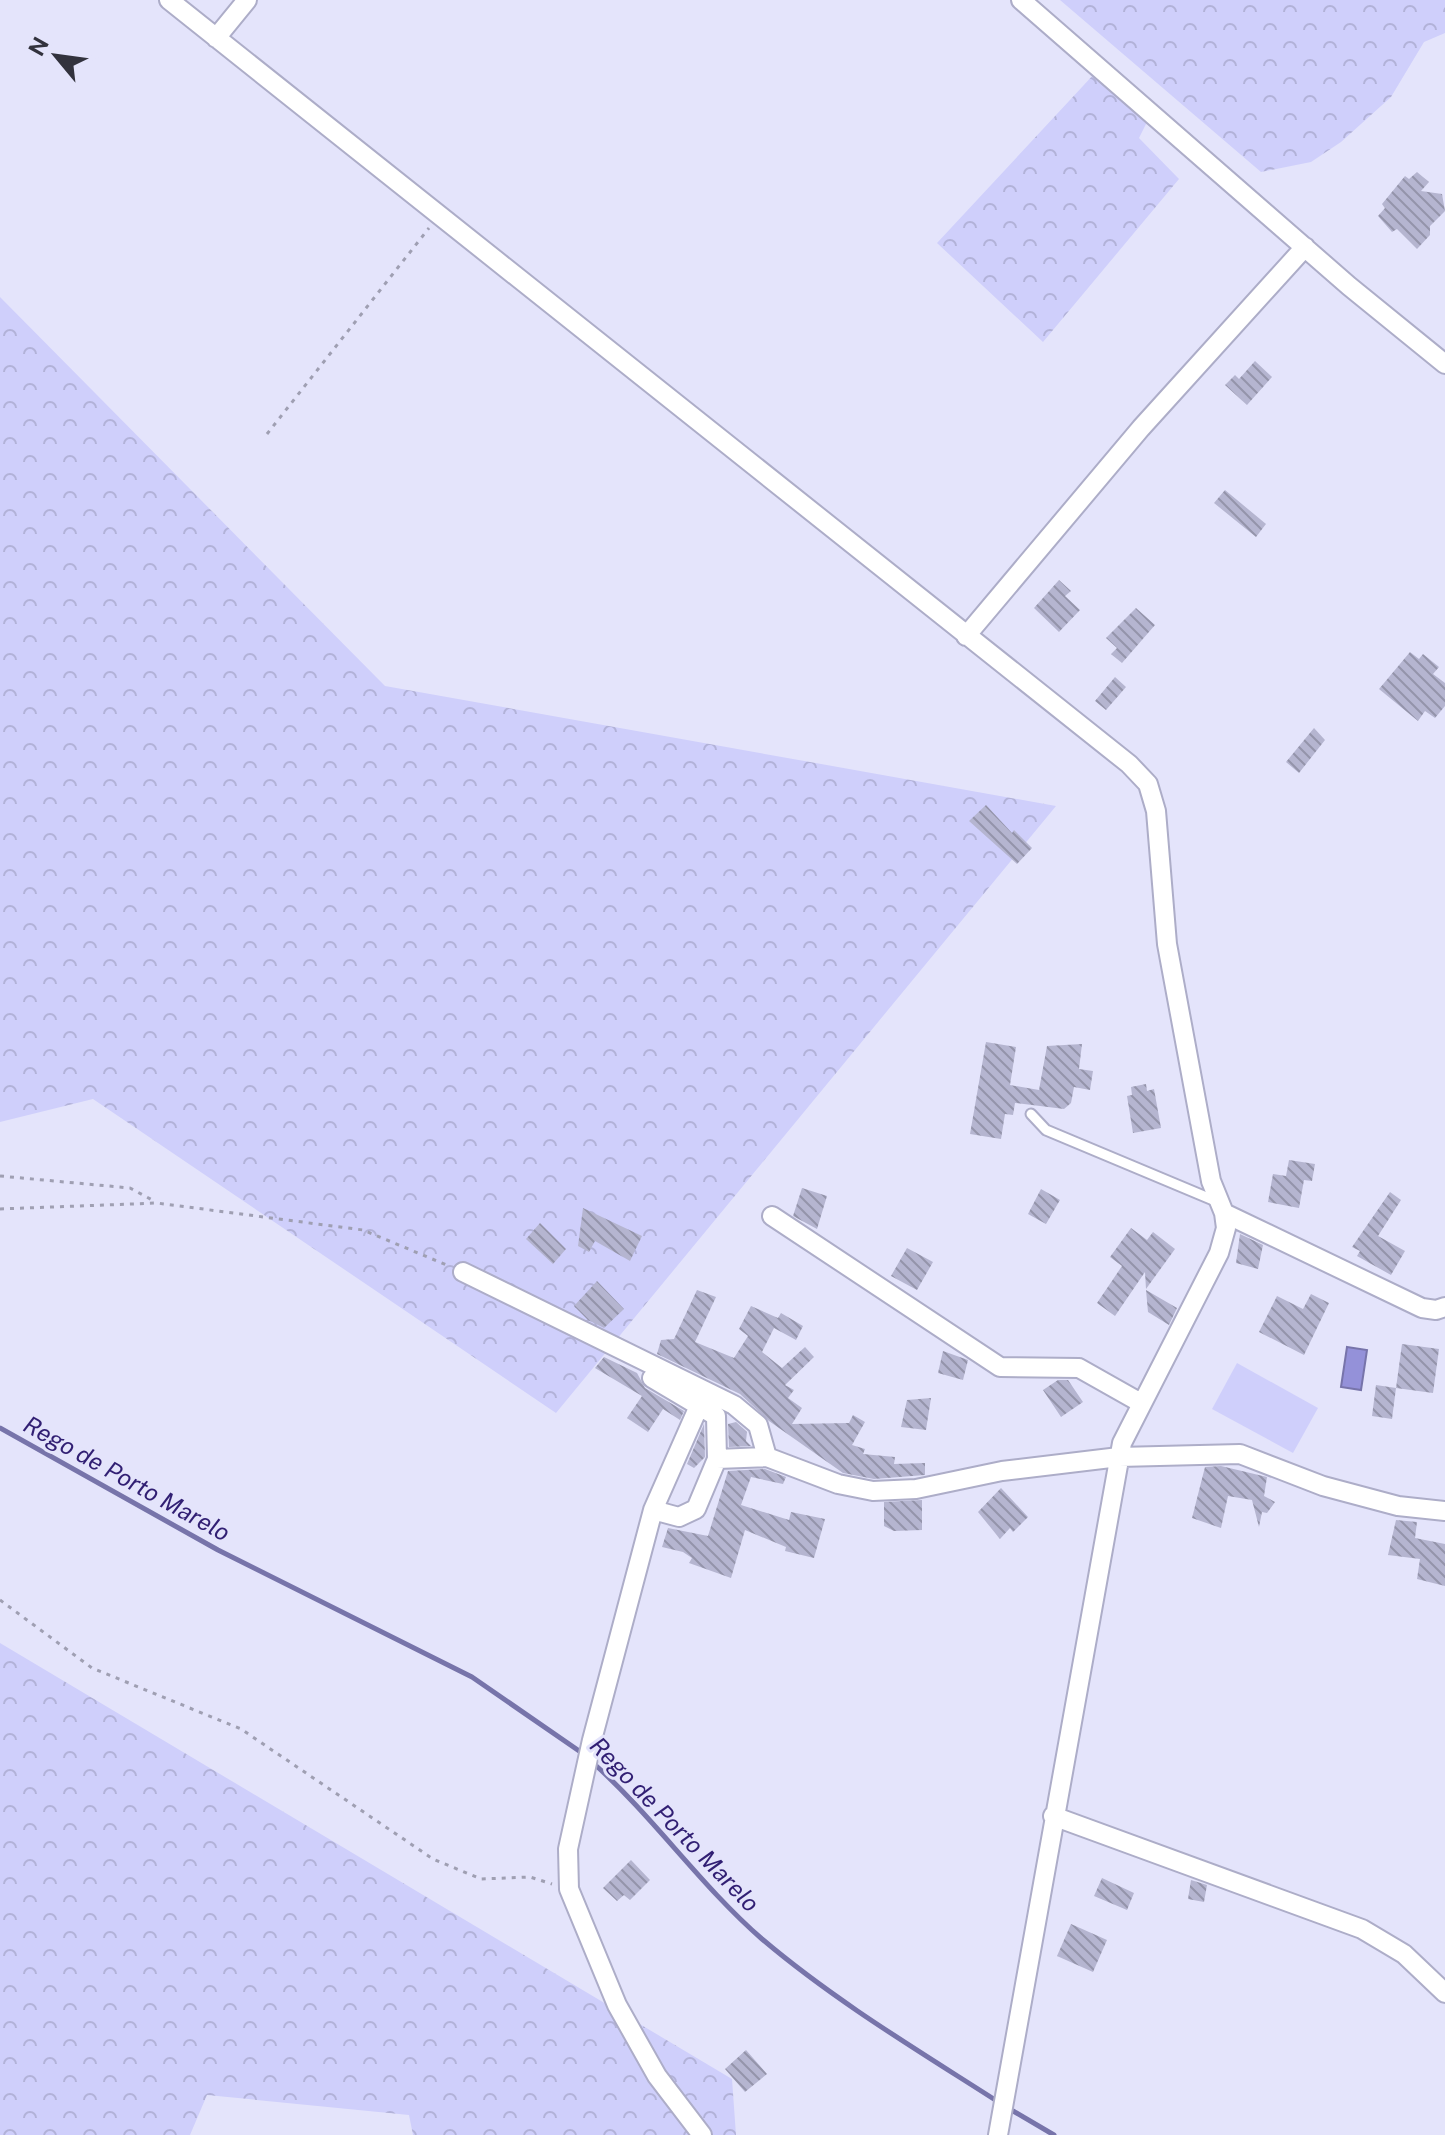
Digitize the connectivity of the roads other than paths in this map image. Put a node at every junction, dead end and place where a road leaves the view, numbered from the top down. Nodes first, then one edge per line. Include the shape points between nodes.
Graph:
1 (169, 0) edge
2 (247, 0) edge
3 (1021, 0) edge
4 (216, 38) junction
5 (1305, 247) junction
6 (1445, 364) edge
7 (966, 636) junction
8 (1031, 1114) dead end
9 (1221, 1208) junction
10 (772, 1216) dead end
11 (463, 1272) road end
12 (1445, 1307) edge
13 (604, 1344) junction
14 (1141, 1403) junction
15 (699, 1406) junction
16 (767, 1457) junction
17 (1119, 1457) junction
18 (717, 1459) junction
19 (653, 1510) junction
20 (1445, 1511) edge
21 (1053, 1816) junction
22 (1445, 1993) edge
23 (999, 2128) edge
24 (702, 2135) edge

1 - 4 street
2 - 4 street
3 - 5 street
4 - 7 street
5 - 6 street
5 - 7 street via 1141,428
7 - 9 street via 1148,784 1156,811 1167,944 1211,1181
8 - 9 lane via 1046,1130
9 - 12 street via 1422,1308
9 - 14 street via 1226,1228 1219,1253
10 - 14 street via 1000,1367 1079,1368
11 - 13 street
13 - 15 street
13 - 16 street via 734,1405 758,1425
14 - 17 street
15 - 18 street via 716,1416
15 - 19 street
16 - 17 street via 838,1484 873,1491
16 - 18 street
17 - 20 street via 1240,1454 1338,1490 1398,1506
17 - 21 street
18 - 19 street via 696,1509 679,1517
19 - 24 street via 585,1770 568,1849 569,1889 617,2005 657,2076
21 - 22 street via 1362,1929 1404,1954
21 - 23 street

